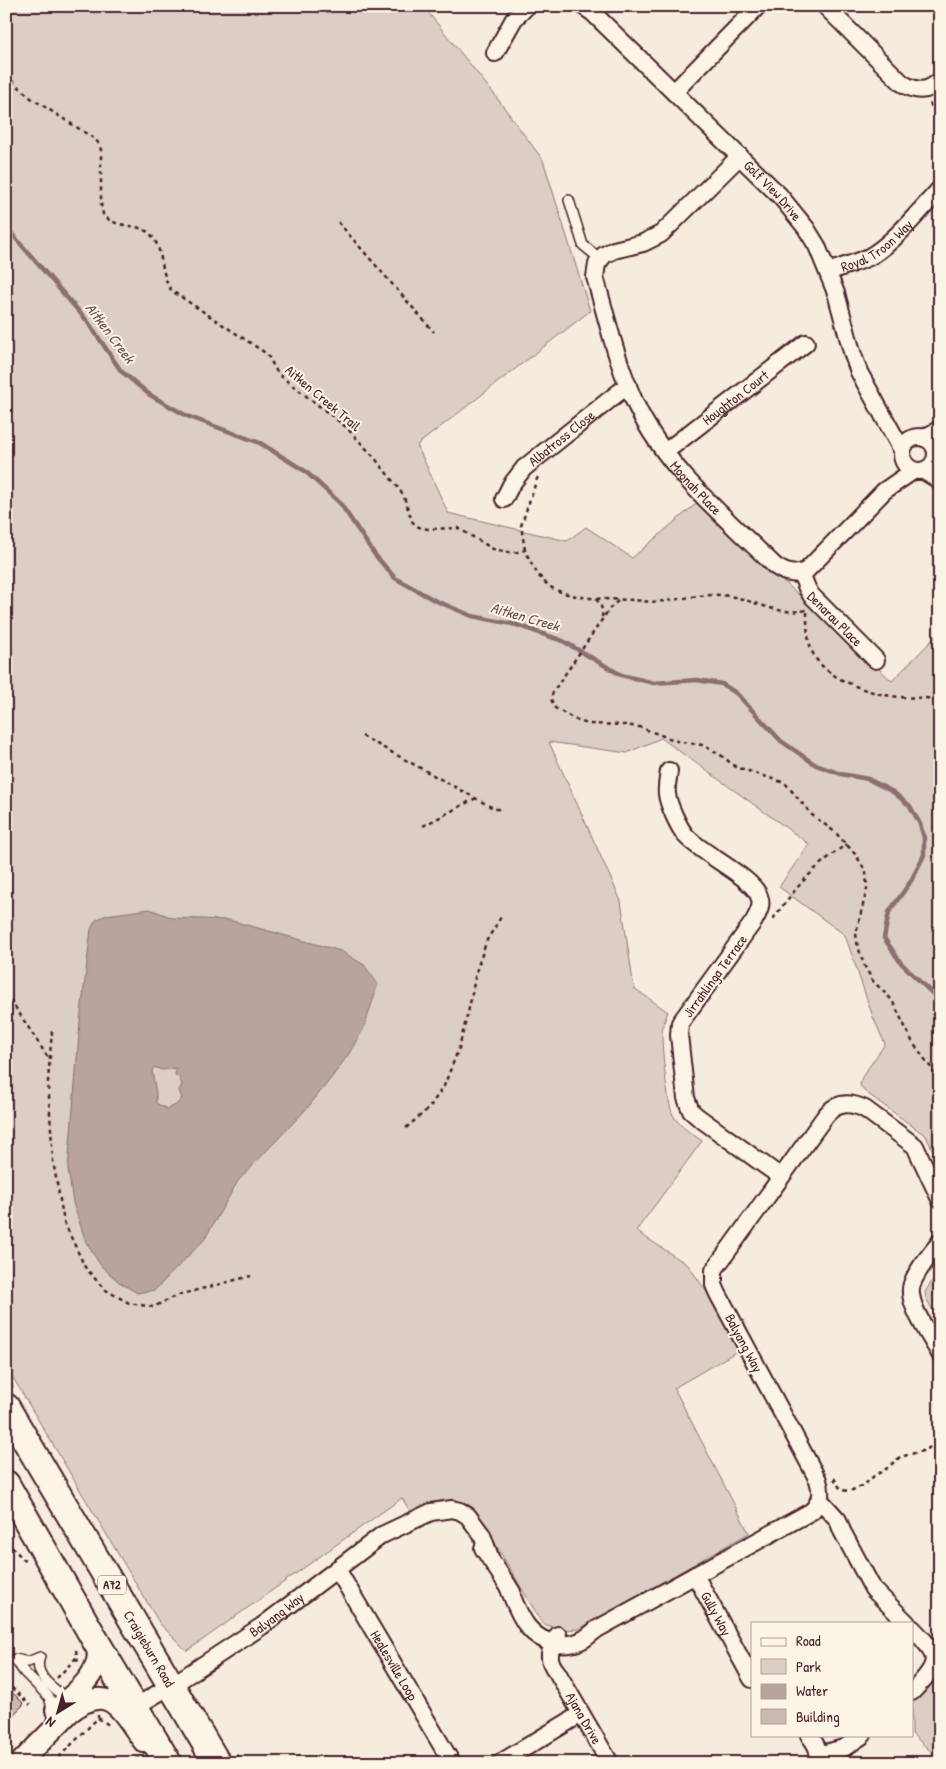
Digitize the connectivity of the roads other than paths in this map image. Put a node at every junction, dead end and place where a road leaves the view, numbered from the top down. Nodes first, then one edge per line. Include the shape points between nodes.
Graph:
1 (526, 6) edge
2 (758, 6) edge
3 (825, 6) edge
4 (588, 8) edge
5 (495, 53) dead end
6 (940, 80) edge
7 (674, 92) junction
8 (740, 156) junction
9 (940, 189) edge
10 (569, 200) dead end
11 (600, 259) junction
12 (828, 272) junction
13 (806, 343) dead end
14 (628, 385) junction
15 (882, 413) junction
16 (940, 428) edge
17 (932, 448) edge
18 (665, 452) junction
19 (902, 454) junction
20 (919, 471) junction
21 (940, 481) edge
22 (884, 491) junction
23 (504, 499) dead end
24 (801, 573) junction
25 (876, 660) dead end
26 (669, 771) dead end
27 (780, 1177) junction
28 (940, 1199) edge
29 (940, 1242) edge
30 (940, 1354) edge
31 (6, 1407) edge
32 (10, 1494) edge
33 (816, 1506) junction
34 (337, 1569) junction
35 (695, 1575) junction
36 (906, 1622) edge
37 (914, 1630) edge
38 (557, 1641) junction
39 (98, 1645) junction
40 (751, 1677) edge
41 (171, 1685) junction
42 (914, 1690) edge
43 (68, 1699) junction
44 (135, 1707) junction
45 (54, 1713) junction
46 (582, 1714) junction
47 (810, 1736) edge
48 (862, 1736) edge
49 (818, 1759) edge
50 (7, 1762) edge
51 (20, 1763) edge
52 (157, 1763) edge
53 (168, 1763) edge
54 (217, 1763) edge
55 (452, 1763) edge
56 (500, 1763) edge
57 (610, 1763) edge

1 - 5 street via 510,25
2 - 7 street
3 - 6 street via 909,88 926,90
4 - 7 street, Golf View Drive
7 - 8 street, Golf View Drive
8 - 11 street via 661,234 608,252
8 - 12 street, Golf View Drive via 794,211 817,246
9 - 12 street, Royal Troon Way via 876,252
10 - 11 lane via 584,245
11 - 14 street, Moonah Place via 595,277
12 - 15 street, Golf View Drive via 859,372
13 - 18 street, Houghton Court
14 - 18 street, Moonah Place via 644,421
14 - 23 street, Albatross Close via 524,468
15 - 17 street, Golf View Drive
15 - 19 street, Golf View Drive
16 - 17 street
17 - 19 street via 907,442
17 - 20 street via 930,468
18 - 24 street, Moonah Place via 698,490 775,566 790,574
19 - 20 street via 908,468
19 - 22 street
20 - 21 street
20 - 22 street
22 - 24 street
24 - 25 street, Denarau Place via 811,595
26 - 27 street, Jirrahlinga Terrace via 667,796 682,832 751,885 761,901 754,921 680,1023 686,1098 698,1117
27 - 28 street, Balyang Way via 829,1110 849,1103 865,1109 915,1146
27 - 33 street, Balyang Way via 717,1266 714,1285 818,1480 821,1494
29 - 30 street via 910,1290 915,1307
31 - 41 main road, Craigieburn Road / A72
32 - 39 main road
33 - 35 street
33 - 36 street via 838,1520 873,1589
34 - 38 street, Balyang Way via 393,1529 414,1521 448,1517 460,1520 539,1627
34 - 41 street, Balyang Way via 262,1626
34 - 55 street, Healesville Loop
35 - 38 street via 597,1629
35 - 40 street, Gully Way
37 - 42 street via 927,1643 934,1657 932,1668
38 - 46 street, Ajana Drive via 557,1672
39 - 43 street via 96,1663 89,1677
39 - 44 main road
41 - 44 street, Balyang Way
41 - 54 main road, Craigieburn Road / A72
43 - 45 street
43 - 45 lane via 41,1675 38,1669 40,1657 28,1662 14,1659 49,1697
44 - 53 main road
45 - 50 street
46 - 56 street
46 - 57 street, Ajana Drive
47 - 49 street via 815,1743
48 - 49 street
51 - 52 street via 69,1713 97,1698 115,1705

